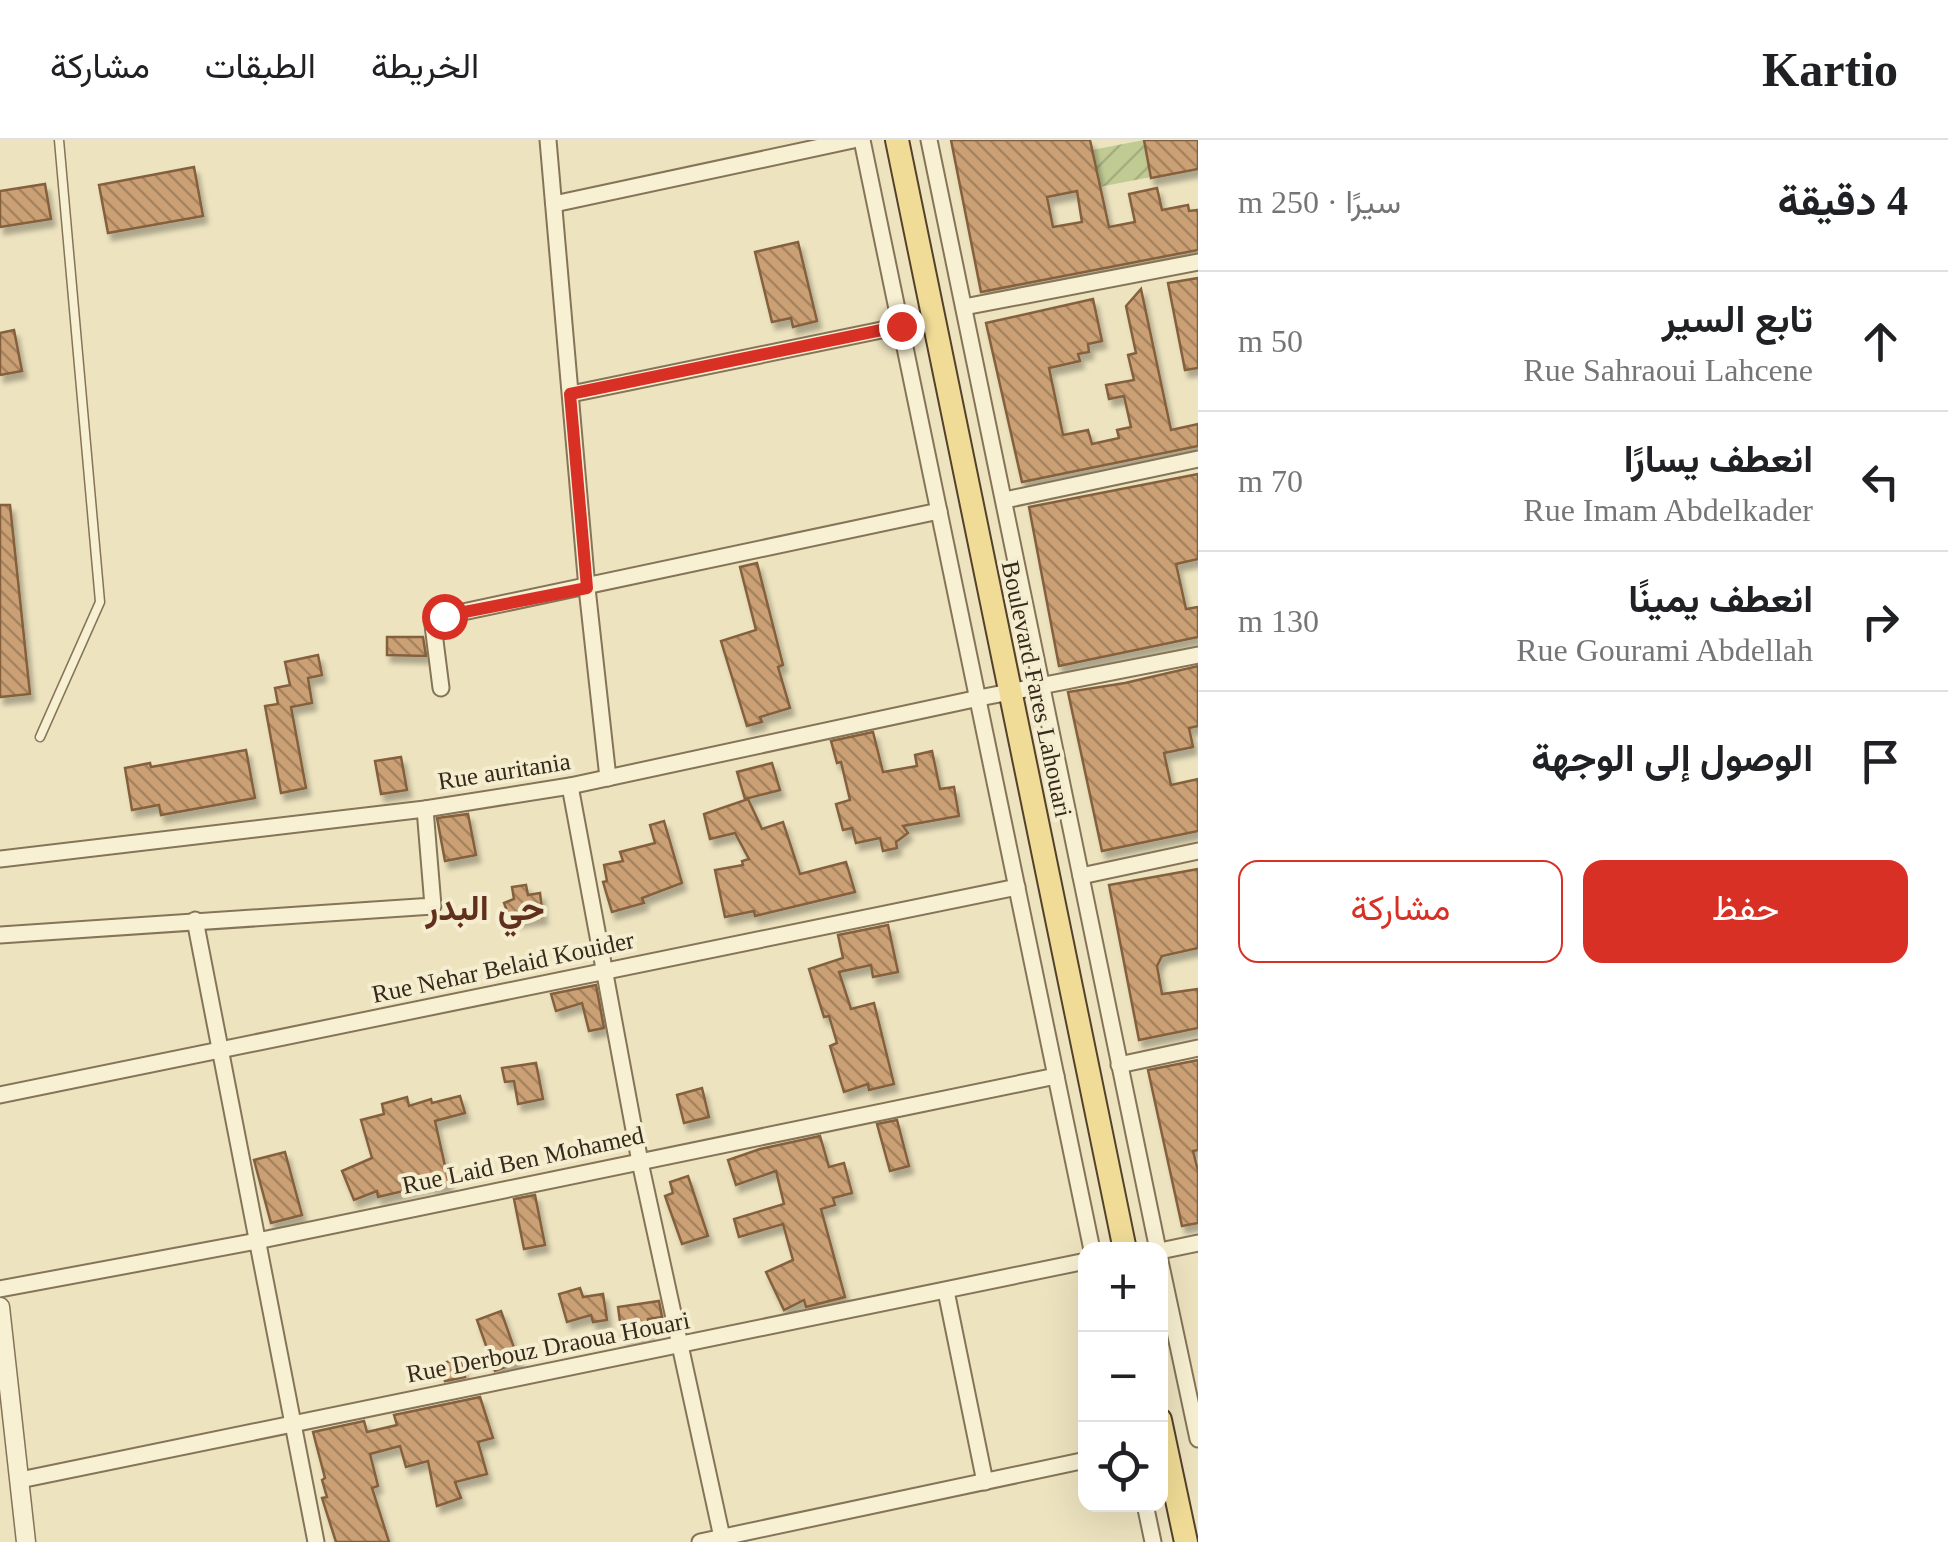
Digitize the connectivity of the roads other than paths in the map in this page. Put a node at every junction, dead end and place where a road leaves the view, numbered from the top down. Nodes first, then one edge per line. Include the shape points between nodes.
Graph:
1 (59, 140) edge
2 (548, 140) edge
3 (853, 140) edge
4 (862, 140) edge
5 (897, 140) edge
6 (929, 140) edge
7 (554, 204) junction
8 (1198, 262) edge
9 (964, 308) junction
10 (901, 326) junction
11 (570, 394) junction
12 (1198, 459) edge
13 (1005, 500) junction
14 (939, 511) junction
15 (587, 588) junction
16 (1198, 655) edge
17 (1042, 686) junction
18 (441, 688) dead end
19 (1010, 693) junction
20 (979, 698) junction
21 (40, 737) dead end
22 (608, 778) junction
23 (570, 786) junction
24 (424, 809) junction
25 (1198, 851) edge
26 (0, 859) edge
27 (1081, 876) junction
28 (1017, 887) junction
29 (195, 920) junction
30 (0, 935) edge
31 (605, 971) junction
32 (1198, 1048) edge
33 (218, 1052) junction
34 (1119, 1065) junction
35 (1056, 1076) junction
36 (0, 1095) edge
37 (640, 1162) junction
38 (256, 1241) junction
39 (1090, 1242) edge
40 (1123, 1242) edge
41 (1157, 1242) edge
42 (1198, 1243) edge
43 (1168, 1248) edge
44 (1078, 1264) edge
45 (0, 1289) edge
46 (946, 1291) junction
47 (1168, 1297) edge
48 (0, 1307) edge
49 (680, 1347) junction
50 (1160, 1422) edge
51 (292, 1424) junction
52 (1198, 1434) edge
53 (1078, 1462) edge
54 (20, 1480) junction
55 (985, 1482) junction
56 (1146, 1512) edge
57 (784, 1526) junction
58 (722, 1540) edge
59 (26, 1542) edge
60 (316, 1542) edge
61 (700, 1542) edge
62 (764, 1542) edge
63 (1152, 1542) edge
64 (1186, 1542) edge

1 - 21 lane via 100,602
2 - 7 street
3 - 7 street
4 - 10 street
5 - 19 main road, Boulevard Fares Lahouari
6 - 9 street
7 - 11 street
8 - 9 street
9 - 13 street
10 - 11 street
10 - 14 street
11 - 15 street
12 - 13 street
13 - 17 street
14 - 15 street
14 - 20 street
15 - 18 street via 436,620
15 - 22 street
16 - 17 street, Rue auritania
17 - 19 street, Rue auritania
17 - 27 street
19 - 20 street, Rue auritania
19 - 40 main road, Boulevard Fares Lahouari
20 - 22 street, Rue auritania
20 - 28 street
22 - 23 street, Rue auritania
23 - 24 street, Rue auritania
23 - 31 street
24 - 26 street, Rue auritania
24 - 29 street via 432,906
25 - 27 street
27 - 34 street
28 - 31 street, Rue Nehar Belaid Kouider
28 - 35 street
29 - 30 street
29 - 33 street
31 - 33 street, Rue Nehar Belaid Kouider
31 - 37 street
32 - 34 street
33 - 36 street, Rue Nehar Belaid Kouider
33 - 38 street
34 - 41 street
35 - 37 street, Rue Laid Ben Mohamed
35 - 39 street
37 - 38 street, Rue Laid Ben Mohamed
37 - 49 street
38 - 45 street, Rue Laid Ben Mohamed
38 - 51 street
42 - 43 street
44 - 46 street, Rue Derbouz Draoua Houari
46 - 49 street, Rue Derbouz Draoua Houari
46 - 55 street
47 - 52 street
48 - 54 street
49 - 51 street, Rue Derbouz Draoua Houari
49 - 58 street
50 - 64 main road
51 - 54 street, Rue Derbouz Draoua Houari
51 - 60 street
53 - 55 street
54 - 59 street
55 - 57 street
56 - 63 street
57 - 58 street
57 - 62 street
58 - 61 street

